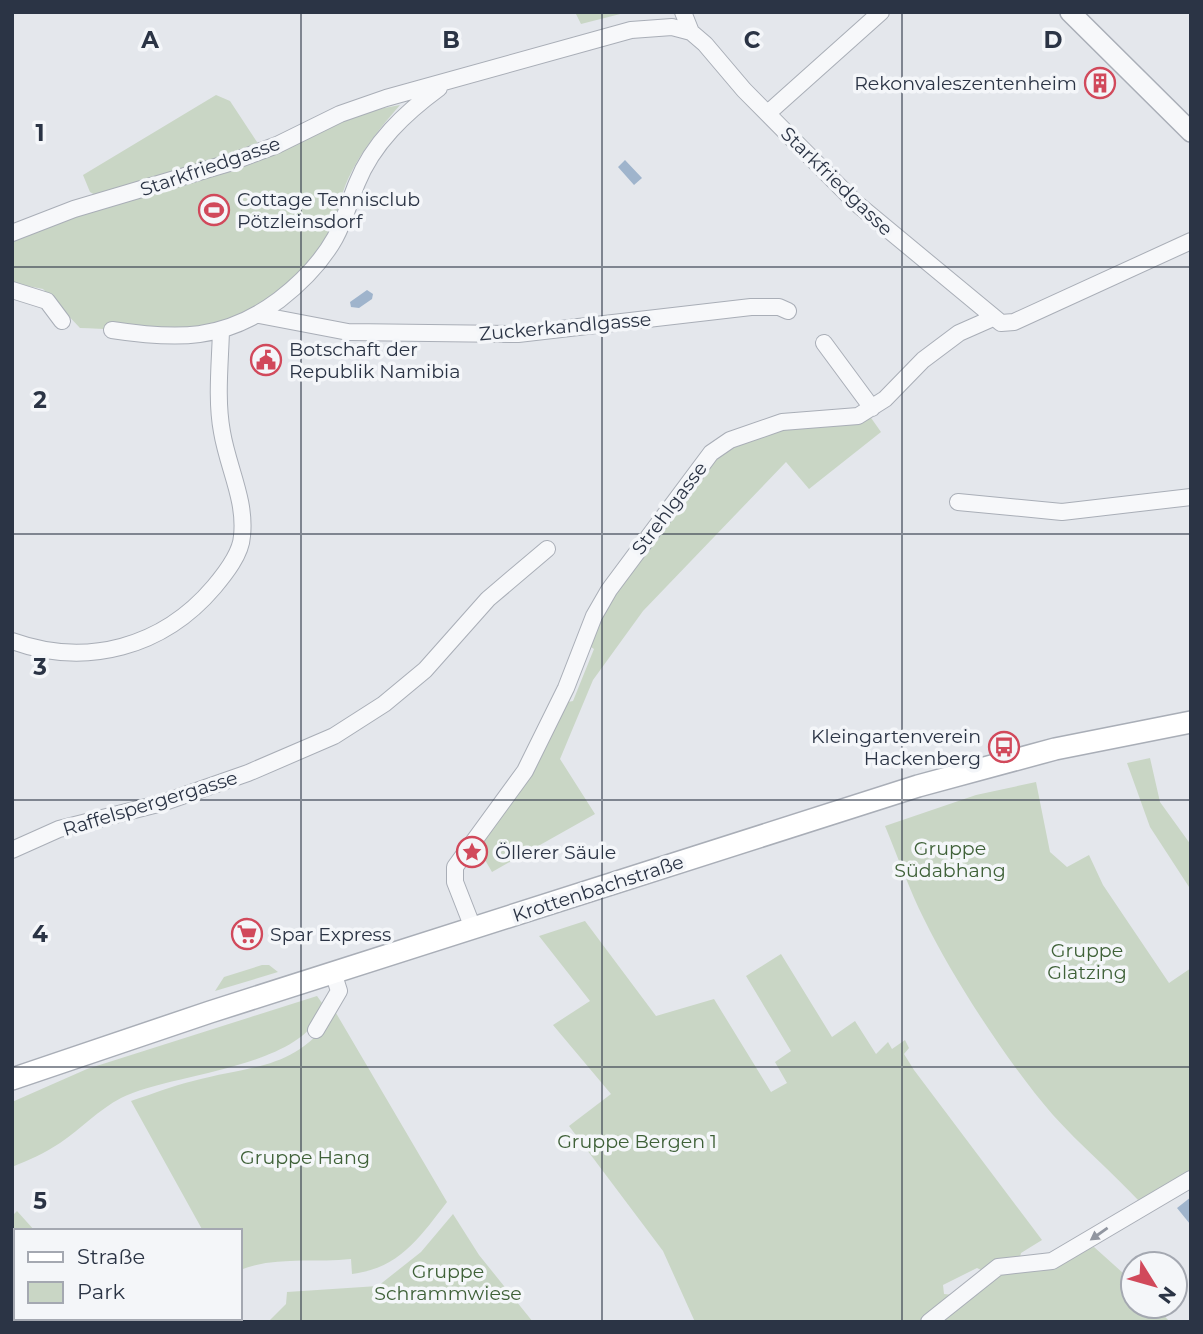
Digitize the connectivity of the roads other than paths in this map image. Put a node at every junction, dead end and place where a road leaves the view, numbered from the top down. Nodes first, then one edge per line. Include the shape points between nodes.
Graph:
1 (683, 12) edge
2 (881, 12) edge
3 (1070, 12) edge
4 (691, 32) junction
5 (446, 82) junction
6 (768, 113) junction
7 (1191, 132) edge
8 (12, 233) edge
9 (1191, 241) edge
10 (12, 290) edge
11 (788, 311) dead end
12 (259, 315) junction
13 (993, 318) junction
14 (62, 321) dead end
15 (112, 330) dead end
16 (221, 331) junction
17 (824, 343) dead end
18 (872, 408) junction
19 (1191, 497) edge
20 (958, 502) dead end
21 (547, 549) dead end
22 (12, 641) edge
23 (1191, 722) edge
24 (12, 850) edge
25 (473, 928) junction
26 (333, 972) junction
27 (316, 1030) dead end
28 (12, 1079) edge
29 (1191, 1180) edge
30 (929, 1322) edge

1 - 4 street, Starkfriedgasse
2 - 6 street
3 - 7 street
4 - 5 street, Starkfriedgasse via 672,27 631,30
4 - 6 street, Starkfriedgasse
5 - 8 street, Starkfriedgasse via 340,114 229,163 74,209
5 - 12 street, Starkfriedgasse via 404,116 376,149 320,260 298,285
6 - 13 street, Starkfriedgasse via 856,203
9 - 13 street, Strehlgasse via 1014,322
10 - 14 street via 47,301
11 - 12 street, Zuckerkandlgasse via 751,307 506,334 348,331
12 - 16 street, Starkfriedgasse
13 - 18 street, Strehlgasse via 958,333 923,359
15 - 16 street, Starkfriedgasse via 168,337
16 - 22 street via 221,430 242,504 242,539 226,572 198,606 142,642 106,653 70,654 35,650
17 - 18 street
18 - 25 street, Strehlgasse via 858,416 760,428 710,453 609,590 526,771 455,867 455,881
19 - 20 street via 1062,512
21 - 24 street, Raffelspergergasse via 488,599 425,670 334,736 248,774 162,803 60,829
23 - 25 main road, Krottenbachstraße via 1055,749 944,779
25 - 26 main road, Krottenbachstraße
26 - 27 street via 339,992
26 - 28 main road, Krottenbachstraße
29 -> 30 street via 1052,1261 998,1268

